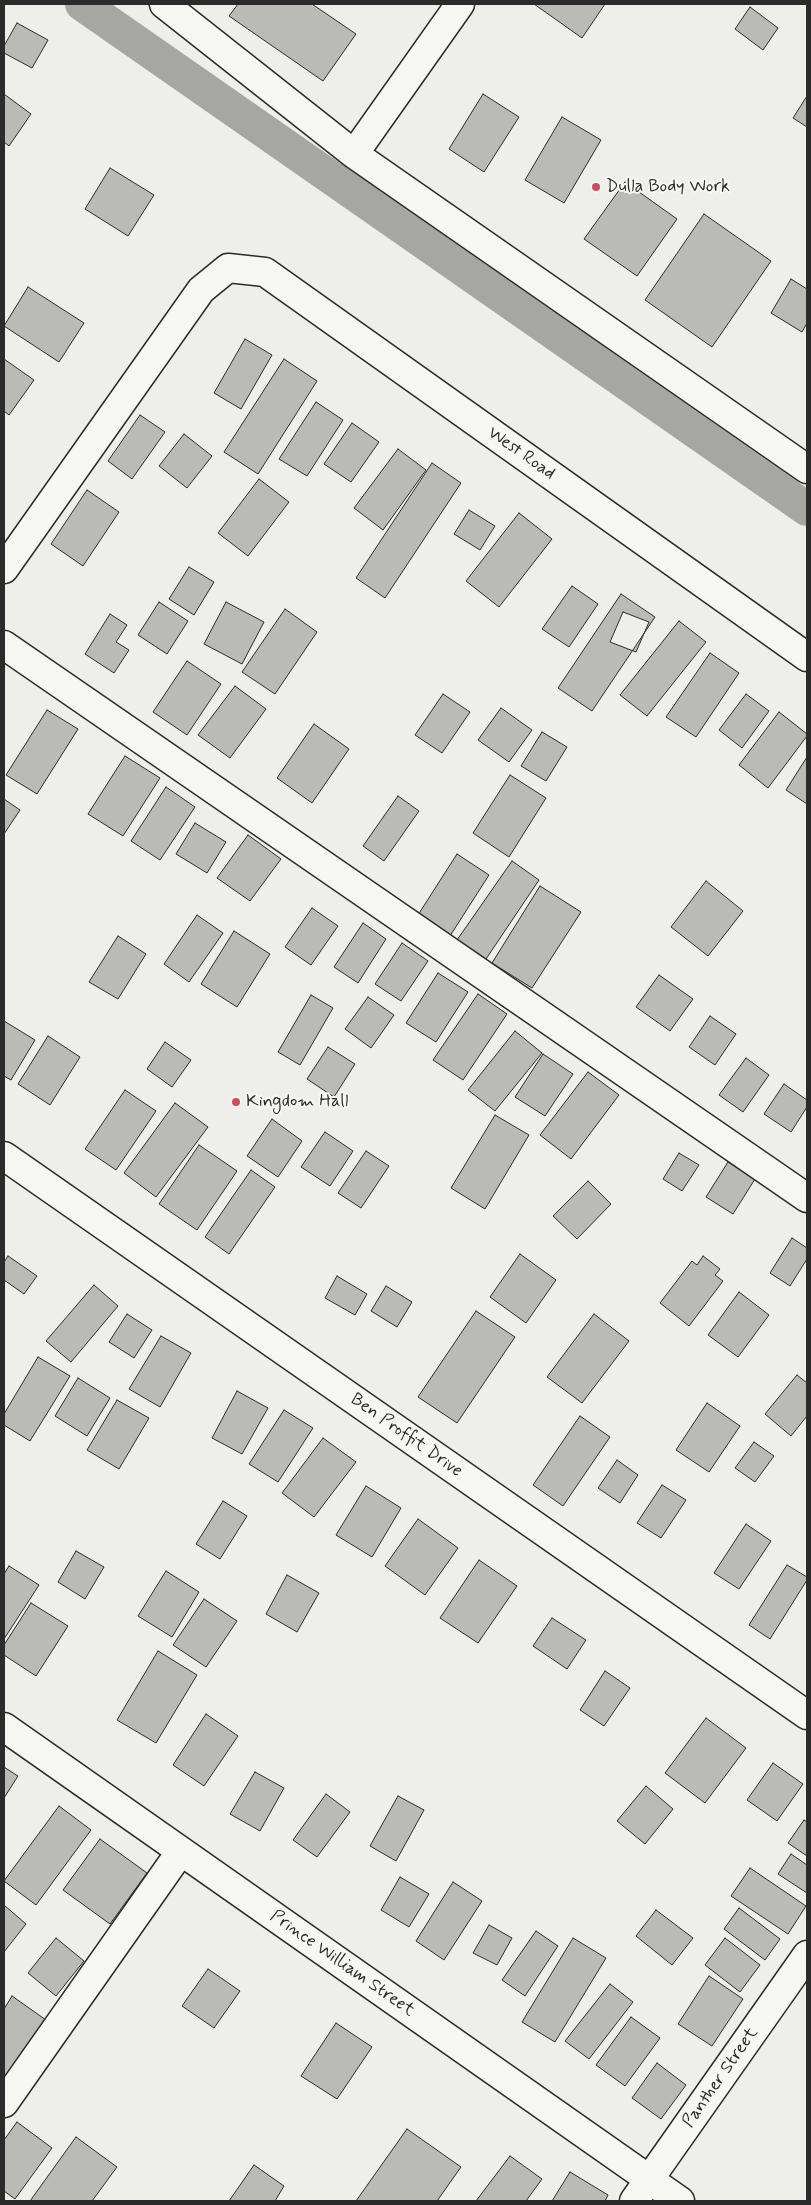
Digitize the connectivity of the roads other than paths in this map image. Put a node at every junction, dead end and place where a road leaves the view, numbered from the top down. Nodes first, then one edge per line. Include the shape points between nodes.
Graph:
1 (164, 4) edge
2 (460, 4) edge
3 (354, 154) junction
4 (807, 470) edge
5 (4, 570) edge
6 (4, 645) edge
7 (807, 657) edge
8 (4, 1156) edge
9 (807, 1198) edge
10 (807, 1715) edge
11 (4, 1726) edge
12 (182, 1851) junction
13 (807, 1955) edge
14 (4, 2103) edge
15 (642, 2190) edge
16 (680, 2201) edge

1 - 3 street
2 - 3 street
3 - 4 street
5 - 7 street, West Road via 201,290 228,268 265,272
6 - 9 street
8 - 10 street, Ben Proffit Drive
11 - 12 street, Prince William Street
12 - 14 street
12 - 15 street, Prince William Street
13 - 15 street, Panther Street
15 - 16 street, Prince William Street

